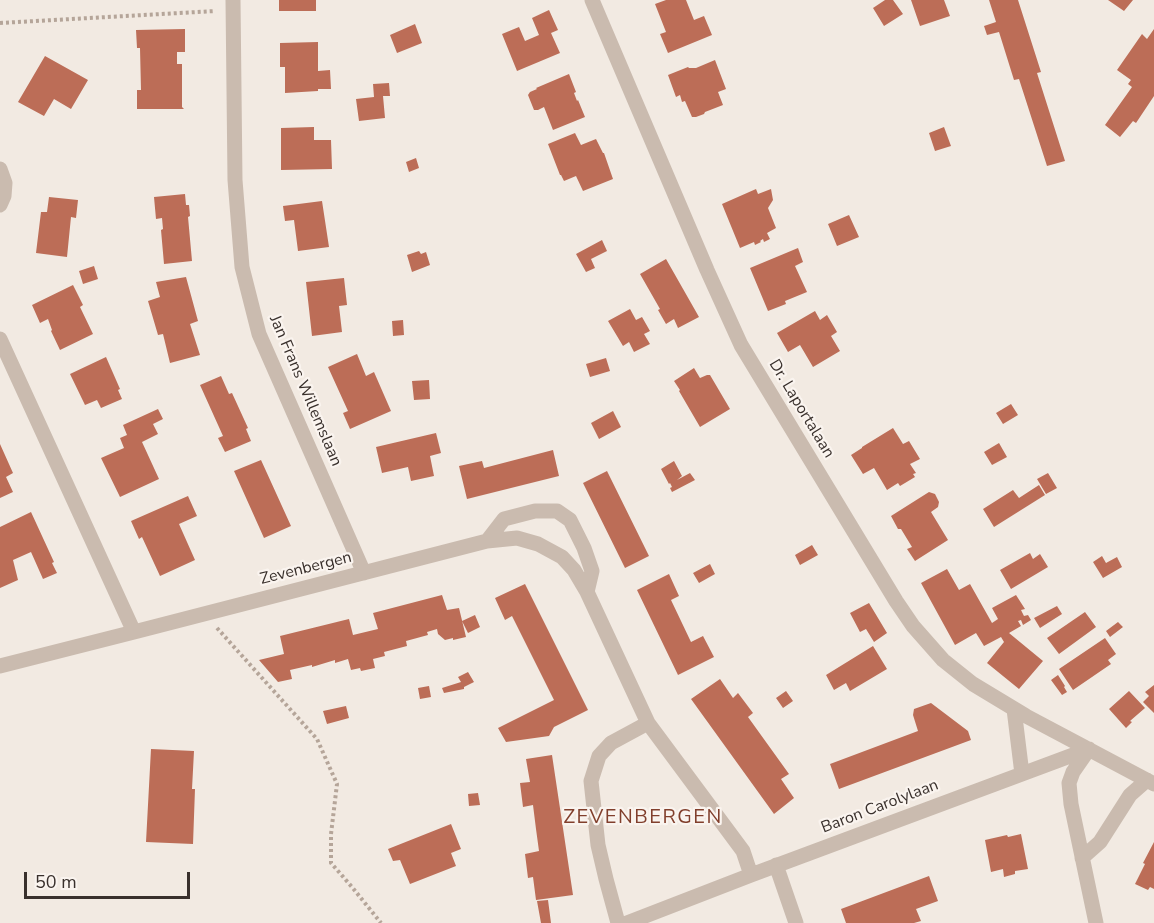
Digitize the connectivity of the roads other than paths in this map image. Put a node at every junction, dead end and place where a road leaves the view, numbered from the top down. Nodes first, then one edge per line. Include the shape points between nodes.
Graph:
1 (592, 0) edge
2 (233, 5) edge
3 (0, 169) edge
4 (0, 205) edge
5 (0, 339) edge
6 (487, 541) junction
7 (364, 573) junction
8 (587, 592) junction
9 (134, 632) junction
10 (0, 666) edge
11 (1014, 709) junction
12 (648, 723) junction
13 (1089, 749) junction
14 (1022, 774) junction
15 (1150, 782) edge
16 (1082, 858) junction
17 (776, 866) junction
18 (751, 875) junction
19 (618, 923) edge
20 (627, 923) edge
21 (796, 923) edge
22 (1096, 923) edge

1 - 11 street, Dr. Laportalaan via 741,345 913,626 943,660
2 - 7 street, Jan Frans Willemslaan via 235,180 242,267 259,334
3 - 4 street via 5,183
5 - 9 street
6 - 7 street, Zevenbergen
6 - 8 street, Zevenbergen via 517,538 538,544 562,557
6 - 8 street, Zevenbergen via 504,519 535,511 556,512 570,520 584,548 592,571
7 - 9 street, Zevenbergen
8 - 12 street, Zevenbergen
9 - 10 street, Zevenbergen
11 - 13 street, Dr. Laportalaan
11 - 14 street
12 - 18 street, Zevenbergen via 743,851
12 - 19 street via 611,743 599,756 591,781 598,845
13 - 14 street, Baron Carolylaan
13 - 15 street
13 - 16 street via 1069,783
14 - 17 street, Baron Carolylaan
15 - 16 street via 1130,795 1100,842
16 - 22 street
17 - 18 street, Baron Carolylaan
17 - 21 street
18 - 20 street, Baron Carolylaan

